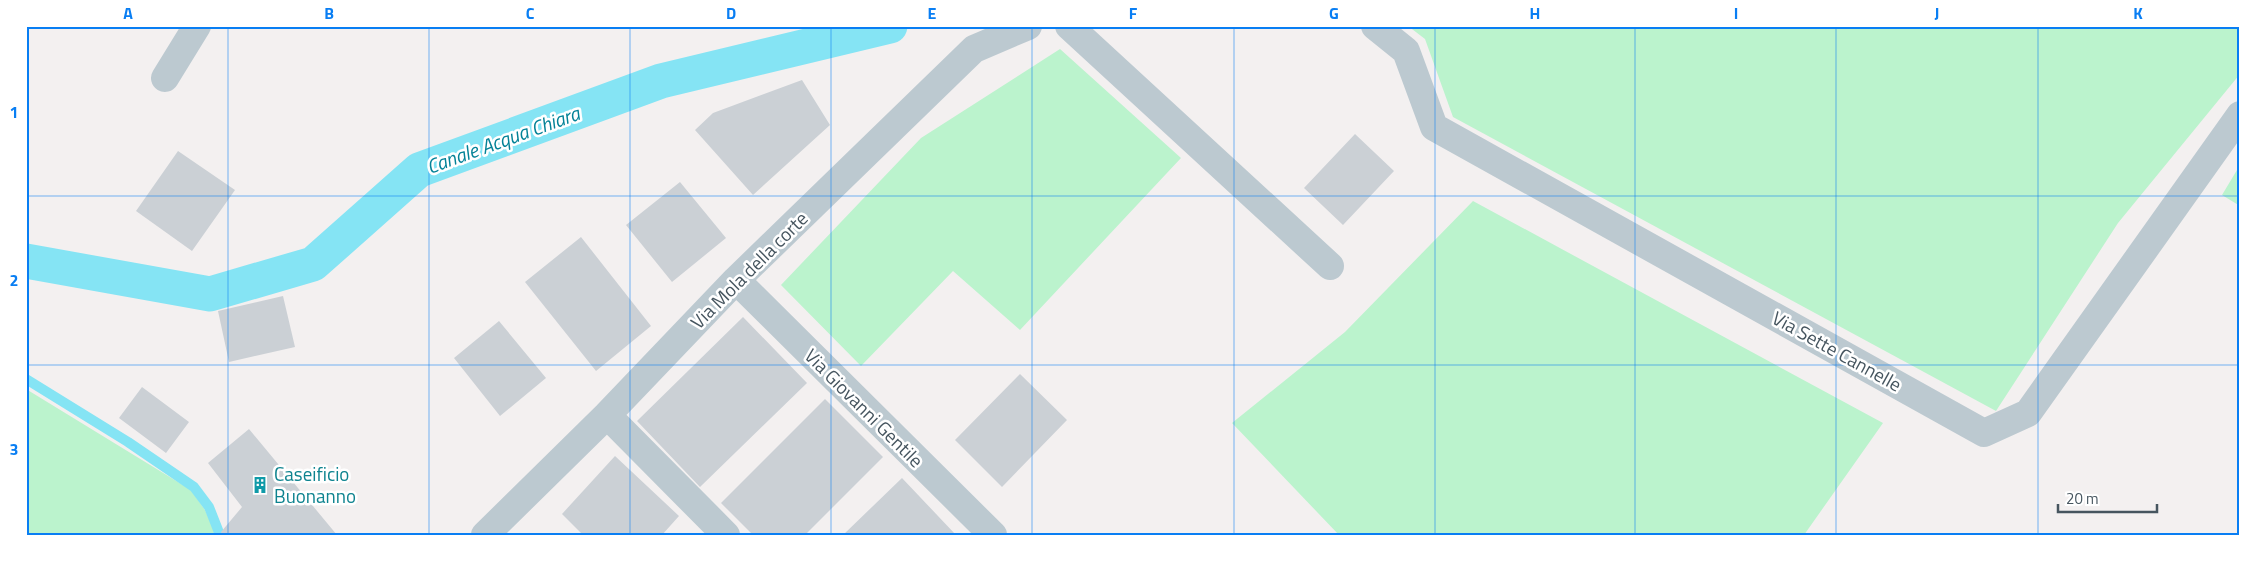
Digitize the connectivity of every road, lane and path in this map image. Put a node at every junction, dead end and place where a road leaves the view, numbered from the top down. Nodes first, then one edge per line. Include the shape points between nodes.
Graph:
1 (197, 26) edge
2 (1028, 26) edge
3 (1069, 26) edge
4 (1375, 26) edge
5 (165, 78) dead end
6 (2240, 115) edge
7 (1330, 266) dead end
8 (736, 280) junction
9 (607, 415) junction
10 (485, 535) edge
11 (726, 535) edge
12 (993, 535) edge

1 - 5 street
2 - 8 street, Via Mola della corte via 974,49
3 - 7 street
4 - 6 street, Via Sette Cannelle via 1406,51 1434,127 1984,433 2028,413
8 - 9 street, Via Mola della corte
8 - 12 street, Via Giovanni Gentile
9 - 10 street, Via Mola della corte
9 - 11 street

